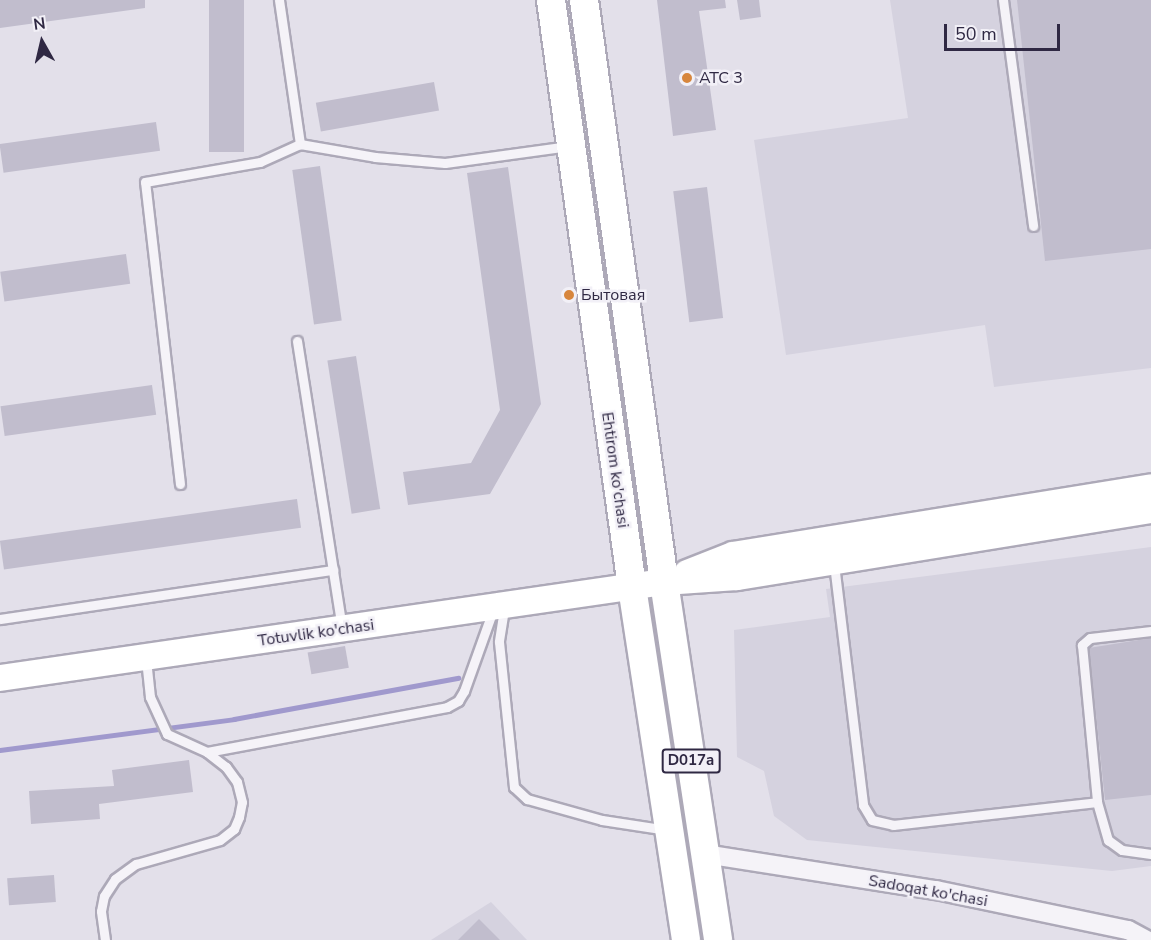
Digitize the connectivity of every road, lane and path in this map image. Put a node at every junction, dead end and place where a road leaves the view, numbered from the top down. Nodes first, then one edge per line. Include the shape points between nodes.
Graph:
1 (279, 0) edge
2 (551, 0) edge
3 (584, 0) edge
4 (1003, 0) edge
5 (300, 144) junction
6 (571, 146) junction
7 (1033, 226) dead end
8 (297, 341) dead end
9 (180, 484) dead end
10 (1151, 487) edge
11 (1151, 510) edge
12 (834, 561) junction
13 (333, 570) junction
14 (664, 582) junction
15 (632, 587) junction
16 (499, 607) junction
17 (0, 619) edge
18 (343, 630) junction
19 (1151, 631) edge
20 (146, 658) junction
21 (0, 678) edge
22 (207, 752) junction
23 (1097, 802) junction
24 (669, 830) junction
25 (705, 854) junction
26 (1151, 854) edge
27 (105, 940) edge
28 (686, 940) edge
29 (718, 940) edge
30 (1147, 940) edge

1 - 5 lane
2 - 6 main road, Ehtirom ko'chasi / D017a
3 - 14 main road, Ehtirom ko'chasi / D017a
4 - 7 lane
5 - 6 lane via 375,157 445,163
5 - 9 lane via 260,162 145,182
6 - 15 main road, Ehtirom ko'chasi / D017a
8 - 13 lane
10 - 14 main road via 733,555
11 - 12 main road
12 - 14 main road via 737,577
12 - 23 lane via 863,805 872,820 893,825
13 - 17 lane
13 - 18 lane
14 - 15 main road, Totuvlik ko'chasi
14 - 25 main road, Ehtirom ko'chasi / D017a
15 - 16 main road, Totuvlik ko'chasi
15 - 24 main road, Ehtirom ko'chasi / D017a
16 - 18 main road, Totuvlik ko'chasi
16 - 22 lane via 464,691 458,701 447,707
16 - 24 lane via 514,787 527,799 602,820
18 - 20 main road, Totuvlik ko'chasi
19 - 23 lane via 1090,638 1082,645
20 - 21 main road, Totuvlik ko'chasi
20 - 22 lane via 150,698 167,734
22 - 27 lane via 237,782 242,802 234,829 220,840 196,849 136,864 115,879 104,896 101,911
23 - 26 lane via 1108,840 1122,850
24 - 28 main road, Ehtirom ko'chasi / D017a
25 - 29 main road, Ehtirom ko'chasi / D017a
25 - 30 street, Sadoqat ko'chasi via 936,891 1128,930

